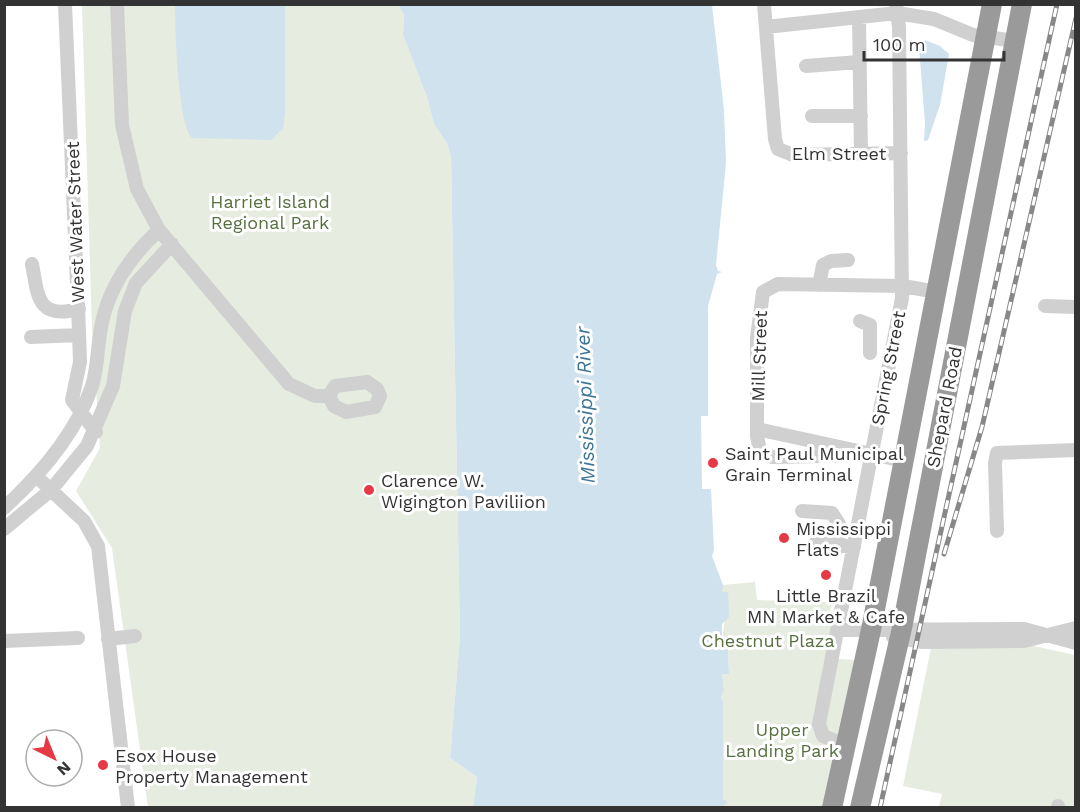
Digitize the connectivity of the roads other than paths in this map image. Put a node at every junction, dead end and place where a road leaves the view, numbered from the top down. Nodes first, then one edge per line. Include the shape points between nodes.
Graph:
1 (117, 4) edge
2 (764, 4) edge
3 (992, 4) edge
4 (1022, 4) edge
5 (897, 9) edge
6 (65, 11) edge
7 (859, 17) junction
8 (766, 27) junction
9 (986, 38) junction
10 (1015, 41) junction
11 (859, 62) junction
12 (806, 66) dead end
13 (812, 116) dead end
14 (861, 116) junction
15 (901, 153) junction
16 (861, 154) junction
17 (159, 230) junction
18 (172, 244) junction
19 (849, 260) dead end
20 (32, 264) dead end
21 (807, 269) dead end
22 (812, 284) junction
23 (903, 286) junction
24 (937, 292) junction
25 (1045, 306) dead end
26 (1076, 307) edge
27 (79, 309) junction
28 (860, 321) dead end
29 (79, 335) junction
30 (31, 337) dead end
31 (890, 357) junction
32 (329, 396) dead end
33 (81, 414) junction
34 (757, 429) junction
35 (96, 432) junction
36 (1076, 450) edge
37 (872, 455) junction
38 (904, 461) junction
39 (36, 476) junction
40 (51, 490) junction
41 (7, 502) edge
42 (802, 511) dead end
43 (4, 529) edge
44 (997, 531) dead end
45 (854, 547) junction
46 (1076, 628) edge
47 (837, 630) junction
48 (871, 630) junction
49 (900, 633) junction
50 (1048, 635) junction
51 (135, 636) dead end
52 (78, 638) dead end
53 (108, 639) junction
54 (4, 641) edge
55 (1076, 643) edge
56 (846, 745) junction
57 (128, 807) edge
58 (832, 807) edge
59 (860, 807) edge

1 - 17 street via 118,65 127,150 137,189
2 - 8 street
3 - 9 highway, Shepard Road
4 - 10 highway, Shepard Road
5 - 7 street
5 - 9 street
5 - 15 street, Spring Street
6 - 27 street, West Water Street
7 - 8 street
7 - 11 street
8 - 16 street, Elm Street via 778,149 793,156
9 - 10 street
9 - 24 highway, Shepard Road
10 - 49 highway, Shepard Road
11 - 12 street
11 - 14 street
13 - 14 street
14 - 16 street
15 - 16 street, Elm Street
15 - 23 street, Spring Street
17 - 18 street
17 - 33 street via 130,260 115,285 102,318 92,384
18 - 32 street via 289,384 315,396
18 - 35 street via 136,283 124,311 113,386
19 - 22 street via 823,265
20 - 27 street via 40,303 46,309 66,313
21 - 22 street
22 - 23 street
22 - 34 street, Mill Street via 769,286 763,292
23 - 24 street
23 - 31 street, Spring Street
24 - 38 highway, Shepard Road
25 - 26 street
27 - 29 street, West Water Street
28 - 31 street via 870,325 864,352
29 - 30 street
29 - 33 street, West Water Street via 80,362 72,400
31 - 37 street, Spring Street
33 - 35 street, West Water Street
33 - 39 street
34 - 37 street
34 - 37 street via 760,451 772,457
35 - 40 street
36 - 44 street via 997,453
37 - 38 street
37 - 45 street, Spring Street
38 - 48 highway, Shepard Road
39 - 40 street
39 - 41 street
40 - 43 street
40 - 53 street via 84,521 95,538
42 - 45 street via 832,513 838,520 839,539
45 - 47 street, Spring Street
46 - 50 street
47 - 48 street
47 - 56 street, Spring Street via 820,730 827,740
48 - 49 street
48 - 56 highway, Shepard Road
49 - 50 street via 923,642 1024,641
49 - 59 highway, Shepard Road
50 - 55 street
51 - 53 street
52 - 54 street
53 - 57 street
56 - 58 highway, Shepard Road

